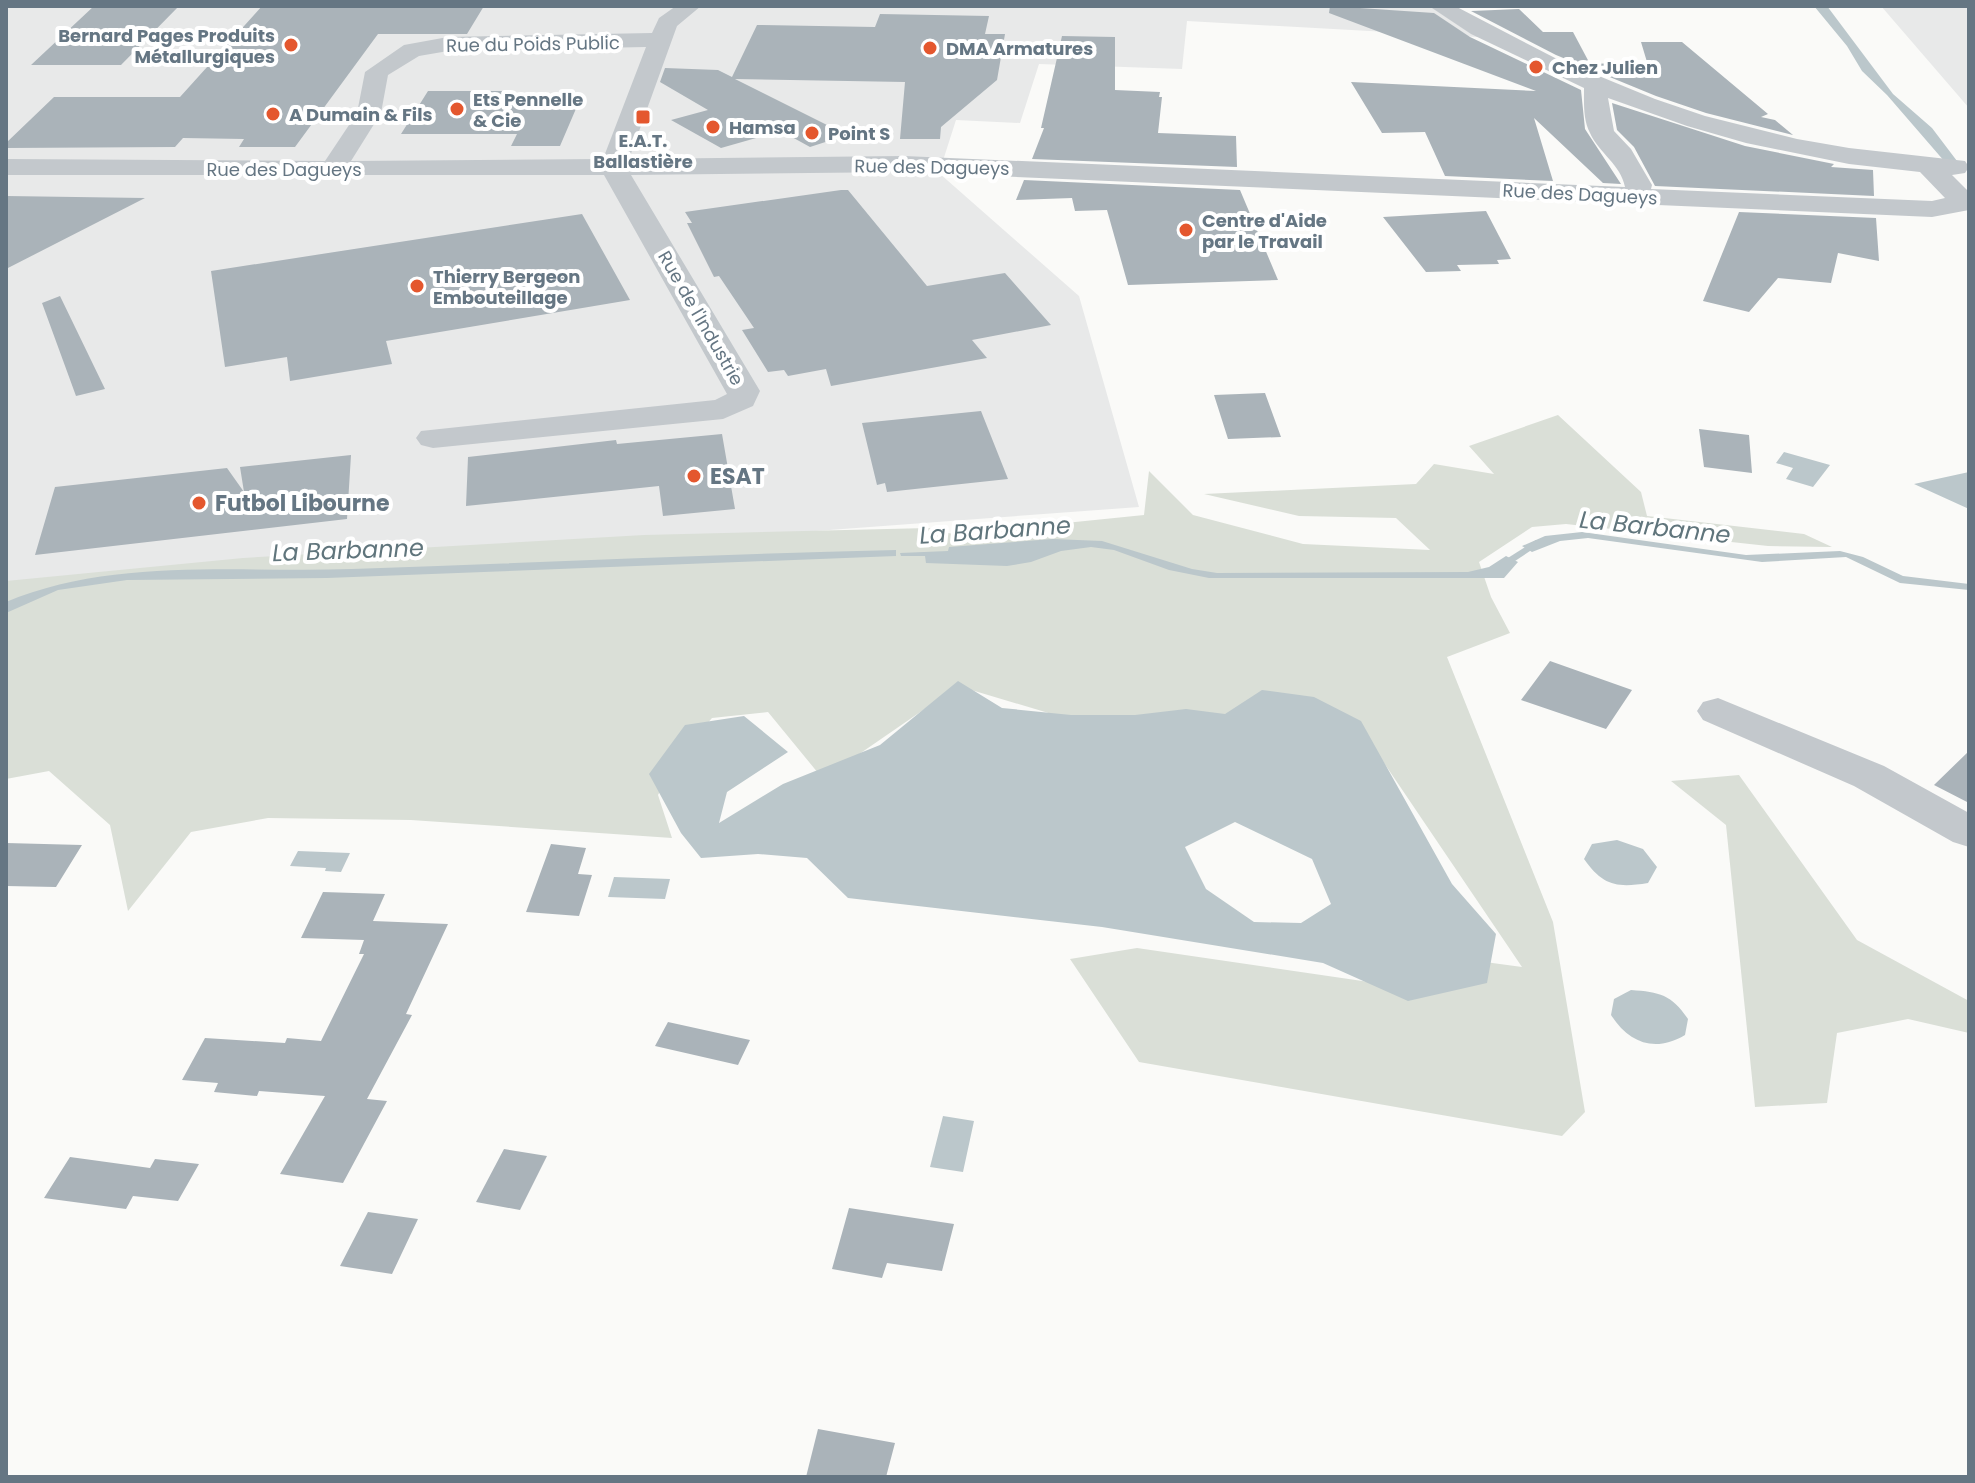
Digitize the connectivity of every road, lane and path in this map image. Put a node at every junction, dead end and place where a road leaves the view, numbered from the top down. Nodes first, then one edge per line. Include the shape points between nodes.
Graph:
1 (690, 6) edge
2 (1440, 6) edge
3 (660, 40) junction
4 (1596, 87) junction
5 (1928, 165) junction
6 (6, 167) edge
7 (613, 167) junction
8 (1969, 167) edge
9 (333, 169) junction
10 (1634, 197) junction
11 (1795, 204) junction
12 (1791, 235) dead end
13 (433, 438) dead end
14 (1718, 711) dead end
15 (1969, 832) edge

1 - 3 street via 667,23
2 - 4 street via 1470,27
3 - 7 street
3 - 9 street, Rue du Poids Public via 448,44 412,50 377,72 369,113
4 - 5 street via 1747,138 1853,159
4 - 10 street via 1602,133 1639,185
5 - 8 street
5 - 11 street, Rue des Dagueys via 1961,204 1932,209
6 - 9 street, Rue des Dagueys
7 - 9 street, Rue des Dagueys
7 - 10 street, Rue des Dagueys via 904,164
7 - 13 street, Rue de l'Industrie via 744,391 741,399 723,409
10 - 11 street, Rue des Dagueys
11 - 12 street
14 - 15 street via 1869,776

